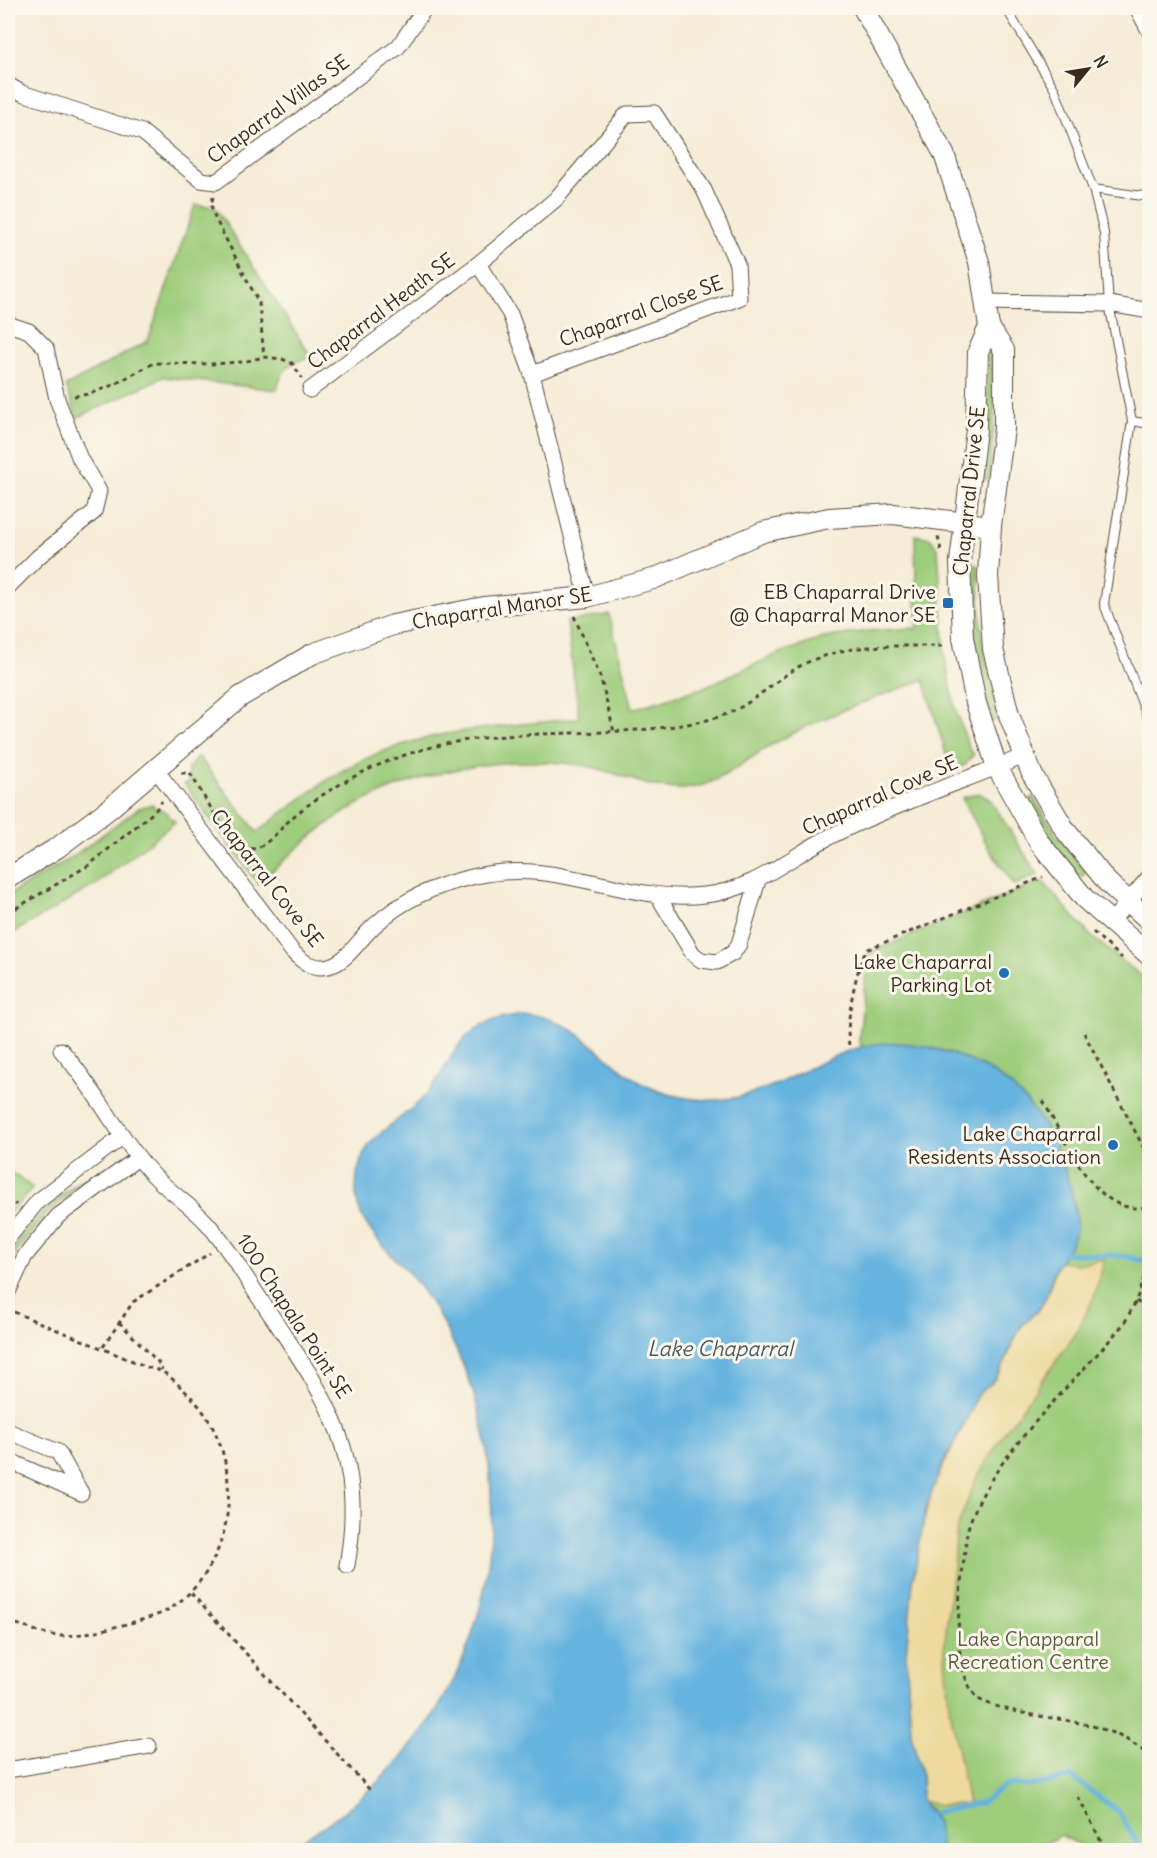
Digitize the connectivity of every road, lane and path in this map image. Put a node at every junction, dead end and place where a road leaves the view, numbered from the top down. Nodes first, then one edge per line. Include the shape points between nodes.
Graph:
1 (425, 8) edge
2 (863, 8) edge
3 (1006, 8) edge
4 (1137, 8) edge
5 (1149, 32) edge
6 (8, 85) edge
7 (216, 182) junction
8 (1093, 189) junction
9 (1149, 197) edge
10 (478, 264) junction
11 (986, 302) junction
12 (1109, 304) junction
13 (1149, 311) edge
14 (8, 324) edge
15 (989, 327) junction
16 (264, 357) junction
17 (532, 374) junction
18 (310, 390) joint
19 (57, 399) junction
20 (1132, 421) junction
21 (1149, 424) edge
22 (963, 521) junction
23 (991, 526) junction
24 (8, 587) edge
25 (587, 597) junction
26 (574, 616) dead end
27 (946, 646) dead end
28 (1149, 724) edge
29 (614, 732) junction
30 (1024, 756) junction
31 (997, 767) junction
32 (157, 771) junction
33 (182, 771) dead end
34 (160, 804) dead end
35 (1149, 876) edge
36 (1043, 877) dead end
37 (8, 878) edge
38 (758, 880) junction
39 (658, 896) junction
40 (1128, 903) junction
41 (8, 913) edge
42 (1149, 921) edge
43 (1110, 923) junction
44 (1149, 956) edge
45 (1084, 1033) dead end
46 (849, 1044) dead end
47 (61, 1050) dead end
48 (1043, 1101) dead end
49 (123, 1136) junction
50 (138, 1158) junction
51 (1149, 1160) edge
52 (8, 1197) edge
53 (17, 1206) dead end
54 (1149, 1206) edge
55 (8, 1238) edge
56 (212, 1252) dead end
57 (1149, 1260) edge
58 (8, 1292) edge
59 (1136, 1301) junction
60 (9, 1310) edge
61 (1149, 1310) edge
62 (119, 1322) junction
63 (104, 1347) junction
64 (162, 1370) junction
65 (8, 1431) edge
66 (8, 1460) edge
67 (346, 1565) dead end
68 (191, 1593) junction
69 (8, 1621) edge
70 (149, 1746) dead end
71 (1149, 1756) edge
72 (8, 1770) edge
73 (370, 1790) dead end
74 (1078, 1797) dead end
75 (1110, 1851) edge

1 - 7 street, Chaparral Villas SE via 398,47
2 - 11 street, Chaparral Drive SE via 944,154 979,262
3 - 8 lane via 1055,90
4 - 5 street
6 - 7 street, Chaparral Villas SE via 142,132 201,180
7 - 16 path via 211,205 259,303
8 - 9 lane
8 - 12 lane via 1104,233
10 - 17 street via 510,314
10 - 17 street, Chaparral Close SE via 556,199 627,114 654,113 704,190 737,264 739,298
10 - 18 street, Chaparral Heath SE
11 - 12 street
11 - 15 street, Chaparral Drive SE
12 - 13 street
12 - 20 lane
14 - 19 street via 29,331 46,348
15 - 22 street, Chaparral Drive SE via 978,352 976,430
15 - 23 street, Chaparral Drive SE via 1004,350 1005,383 1002,456
16 - 18 path via 292,363
16 - 19 path via 243,362 154,363 89,394
17 - 25 street
19 - 24 street via 80,459 99,491 94,512
20 - 21 lane
20 - 28 lane via 1104,604
22 - 23 street, Chaparral Manor SE
22 - 25 street, Chaparral Manor SE via 893,514 829,518 763,532 653,579
22 - 31 street, Chaparral Drive SE via 959,587 964,650 977,709
23 - 30 street, Chaparral Drive SE via 988,576 993,649
25 - 32 street, Chaparral Manor SE via 484,608 393,625 312,654 240,697
26 - 29 path via 601,679
27 - 29 path via 882,645 845,651 804,665 723,715 674,726
29 - 33 path via 471,739 404,755 334,787 253,849 235,840 191,774
30 - 31 street, Chaparral Cove SE
30 - 40 street, Chaparral Drive SE via 1077,846
31 - 38 street, Chaparral Cove SE via 837,833
31 - 43 street, Chaparral Drive SE via 1045,850
32 - 37 street, Chaparral Manor SE via 57,848
32 - 39 street, Chaparral Cove SE via 292,951 314,966 337,962 378,922 411,900 481,874 561,874
34 - 41 path via 89,866
35 - 40 street
36 - 46 path via 866,950 854,996
38 - 39 street, Chaparral Cove SE via 711,894
38 - 39 street via 739,944 730,956 717,962 701,960 693,954
40 - 42 street, Chaparral Drive SE
40 - 43 street
43 - 44 street, Chaparral Drive SE
45 - 51 path
47 - 49 street, 100 Chapala Point SE
48 - 54 path via 1106,1199 1119,1206
49 - 50 street, 100 Chapala Point SE
49 - 55 street via 38,1201
50 - 58 street via 58,1216 25,1256
50 - 67 street, 100 Chapala Point SE via 213,1230 327,1404 345,1449 352,1488 352,1533
52 - 53 path
56 - 62 path via 133,1302
57 - 59 path
59 - 61 path
59 - 71 path via 1117,1332 1010,1454 972,1516 967,1532 958,1637 966,1681 980,1700 1110,1730
60 - 63 path
62 - 63 path
62 - 64 path
63 - 64 path
64 - 68 path via 211,1421 225,1459 230,1499 225,1534 207,1572
65 - 66 street via 58,1452 81,1492
68 - 69 path via 164,1613 64,1636
68 - 73 path
70 - 72 street
74 - 75 path

